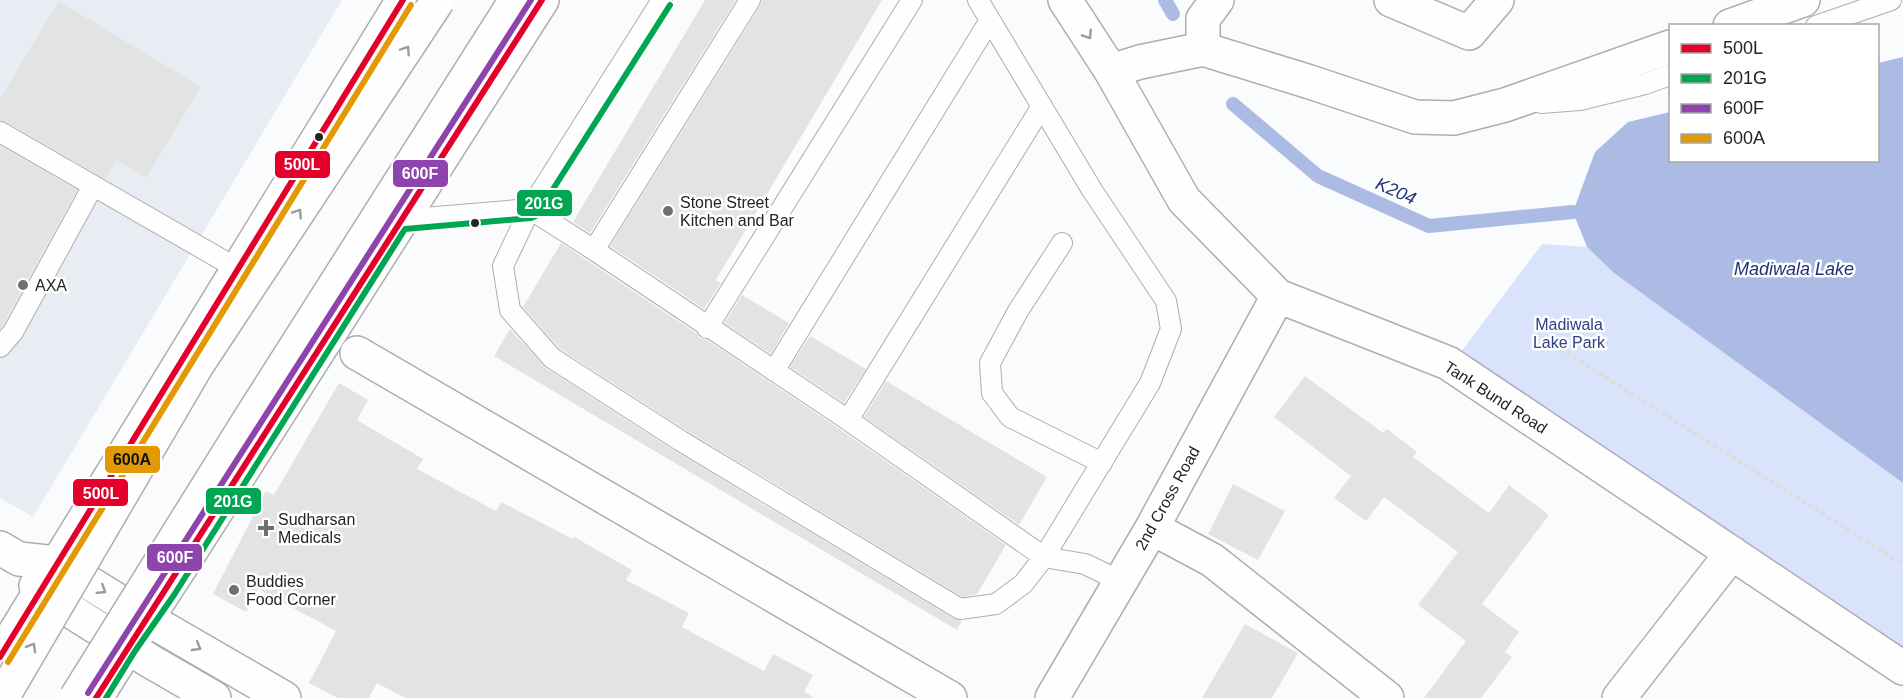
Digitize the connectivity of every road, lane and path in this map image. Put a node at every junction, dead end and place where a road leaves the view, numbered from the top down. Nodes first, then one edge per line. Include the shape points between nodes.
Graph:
1 (403, 0) edge
2 (438, 0) edge
3 (516, 0) edge
4 (542, 0) edge
5 (662, 0) edge
6 (750, 0) edge
7 (912, 0) edge
8 (978, 0) edge
9 (1065, 0) edge
10 (1217, 0) edge
11 (1391, 0) edge
12 (1497, 0) edge
13 (1803, 0) edge
14 (1891, 0) edge
15 (990, 20) junction
16 (1736, 24) edge
17 (1822, 24) edge
18 (1669, 48) edge
19 (1203, 49) junction
20 (1111, 71) junction
21 (1669, 76) edge
22 (1505, 105) junction
23 (1042, 106) junction
24 (0, 132) edge
25 (93, 186) junction
26 (530, 209) junction
27 (400, 219) junction
28 (1062, 243) dead end
29 (594, 250) junction
30 (238, 269) junction
31 (1278, 296) junction
32 (707, 328) junction
33 (1535, 333) dead end
34 (0, 347) edge
35 (357, 353) dead end
36 (774, 371) junction
37 (848, 420) junction
38 (1102, 463) junction
39 (1152, 528) junction
40 (1732, 553) junction
41 (9, 554) edge
42 (1044, 557) junction
43 (57, 563) junction
44 (1903, 564) edge
45 (1120, 581) junction
46 (39, 591) junction
47 (146, 618) junction
48 (127, 646) junction
49 (0, 657) edge
50 (1903, 668) edge
51 (2, 698) edge
52 (76, 698) edge
53 (96, 698) edge
54 (214, 698) edge
55 (284, 698) edge
56 (950, 698) edge
57 (1052, 698) edge
58 (1388, 698) edge
59 (1619, 698) edge

1 - 30 main road
51 -> 2 main road, bridge via 196,365
3 - 52 main road, bridge
4 - 27 main road
5 - 26 lane
6 - 29 lane
7 - 32 lane
8 - 15 lane
9 -> 20 main road, Tank Bund Road
10 - 19 main road via 1203,19
11 - 12 main road via 1469,33
13 - 16 main road
14 - 17 lane
15 - 23 lane
15 - 36 lane
18 - 22 main road
19 - 20 main road
19 - 22 main road via 1415,117 1454,118
20 - 31 main road, Tank Bund Road via 1184,200
21 - 22 lane via 1581,100
23 - 37 lane
23 - 38 lane via 1166,301 1172,329 1150,384
24 - 25 lane
25 - 30 lane
25 - 34 lane via 13,332
26 - 27 lane
26 - 29 lane
26 - 42 lane via 503,266 510,310 552,358 681,441 960,609 996,604 1023,584
27 - 47 main road
28 - 38 lane via 990,363 992,393 1010,417
29 - 32 lane
30 - 43 main road
31 - 39 main road, 2nd Cross Road
31 - 40 main road, Tank Bund Road via 1448,363
32 - 36 lane
33 - 44 path
35 - 56 main road
36 - 37 lane
37 - 42 lane
38 - 42 lane
39 - 45 main road, 2nd Cross Road
39 - 58 main road via 1212,560
40 - 50 main road, Tank Bund Road
40 - 59 main road
41 - 43 main road
41 - 46 main road
42 - 45 lane via 1085,564
43 - 46 main road
43 -> 47 main road
45 - 57 main road, 2nd Cross Road
46 - 48 main road
46 - 49 main road
47 - 48 main road
47 -> 55 main road
48 - 53 main road
48 - 54 main road

